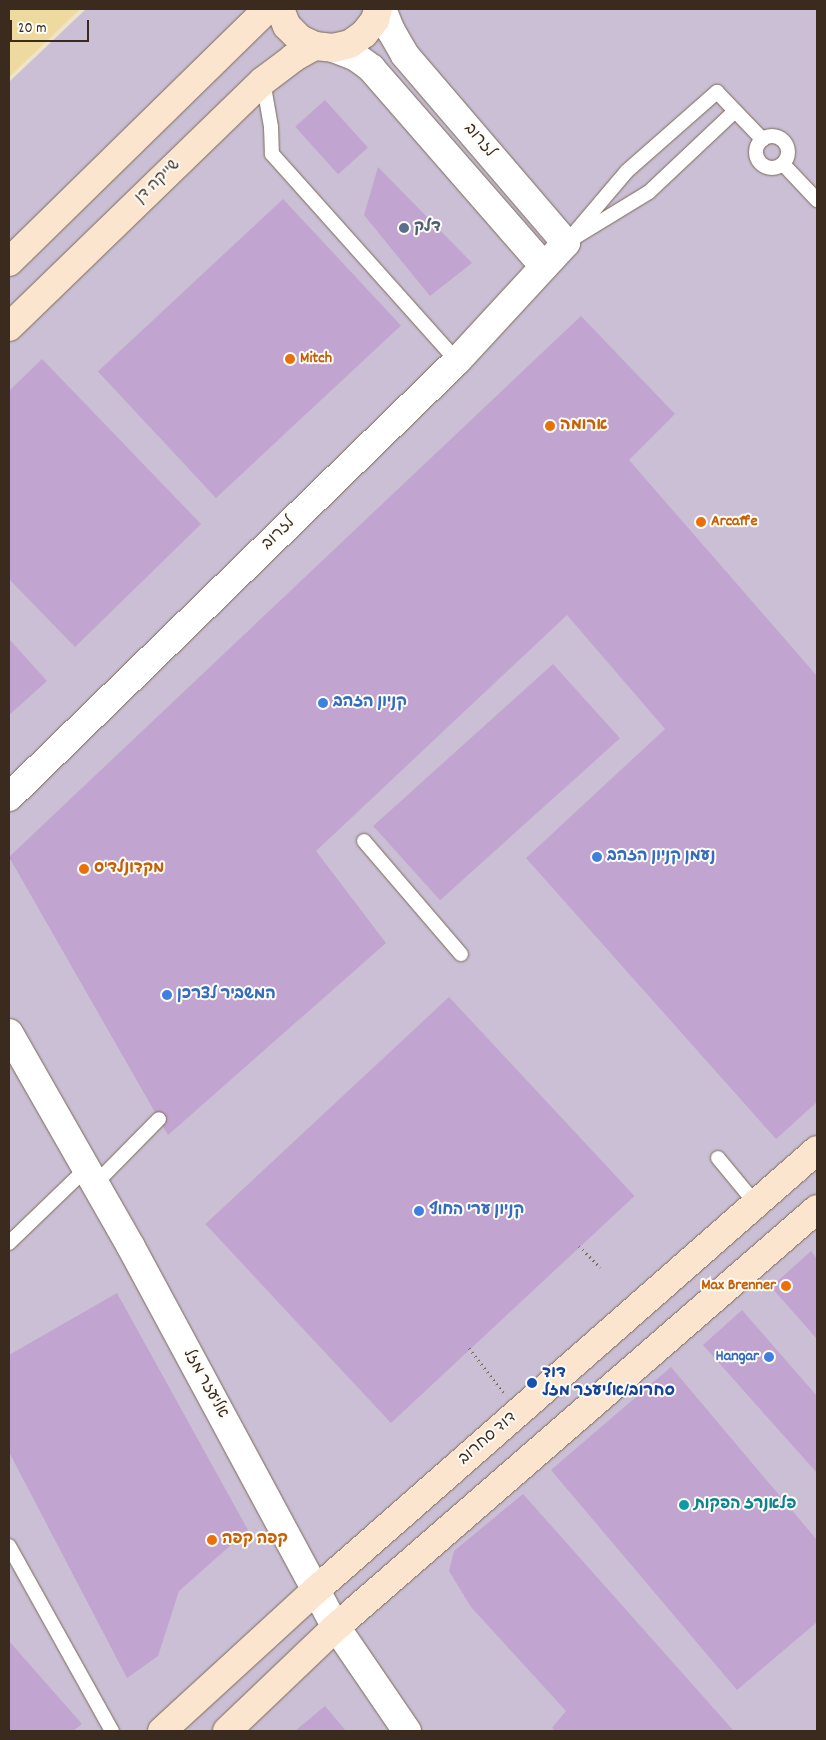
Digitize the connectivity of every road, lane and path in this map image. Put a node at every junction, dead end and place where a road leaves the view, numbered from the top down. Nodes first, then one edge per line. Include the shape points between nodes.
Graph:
1 (267, 9) edge
2 (280, 9) edge
3 (380, 9) edge
4 (324, 47) junction
5 (263, 81) junction
6 (735, 111) junction
7 (762, 140) junction
8 (783, 164) junction
9 (817, 200) edge
10 (566, 243) junction
11 (9, 262) edge
12 (544, 266) junction
13 (9, 327) edge
14 (457, 361) junction
15 (9, 797) edge
16 (364, 841) dead end
17 (461, 954) dead end
18 (9, 1033) edge
19 (159, 1119) dead end
20 (817, 1150) edge
21 (718, 1158) dead end
22 (90, 1176) junction
23 (756, 1204) junction
24 (817, 1208) edge
25 (9, 1243) edge
26 (579, 1246) dead end
27 (600, 1267) dead end
28 (469, 1348) dead end
29 (519, 1412) junction
30 (9, 1546) edge
31 (317, 1589) junction
32 (336, 1627) junction
33 (112, 1731) edge
34 (162, 1731) edge
35 (227, 1731) edge
36 (407, 1731) edge

1 - 11 street
2 - 4 street via 288,26 300,39
3 - 4 street, שייקה דן via 364,34 350,44
3 - 10 street, לזרוב via 405,55
4 - 5 street, שייקה דן via 293,58
4 - 12 street, לזרוב via 356,57 371,68
5 - 13 street, שייקה דן
5 - 14 lane via 272,127 272,154
6 - 7 lane
6 - 10 lane via 649,192
6 - 10 lane via 717,92 627,171
7 - 8 lane via 777,138 785,144 788,154
7 - 8 lane via 757,148 761,163 774,168
8 - 9 lane
10 - 12 street, לזרוב
12 - 14 street, לזרוב
14 - 15 street, לזרוב
16 - 17 lane
18 - 22 street, אליעזר מזל
19 - 22 lane
20 - 23 street, דוד סחרוב
21 - 23 lane
22 - 25 lane
22 - 31 street, אליעזר מזל
23 - 29 street, דוד סחרוב
24 - 32 street
26 - 27 path
28 - 29 path
29 - 31 street, דוד סחרוב
30 - 33 lane
31 - 32 street, אליעזר מזל
31 - 34 street, דוד סחרוב
32 - 35 street
32 - 36 street, אליעזר מזל

